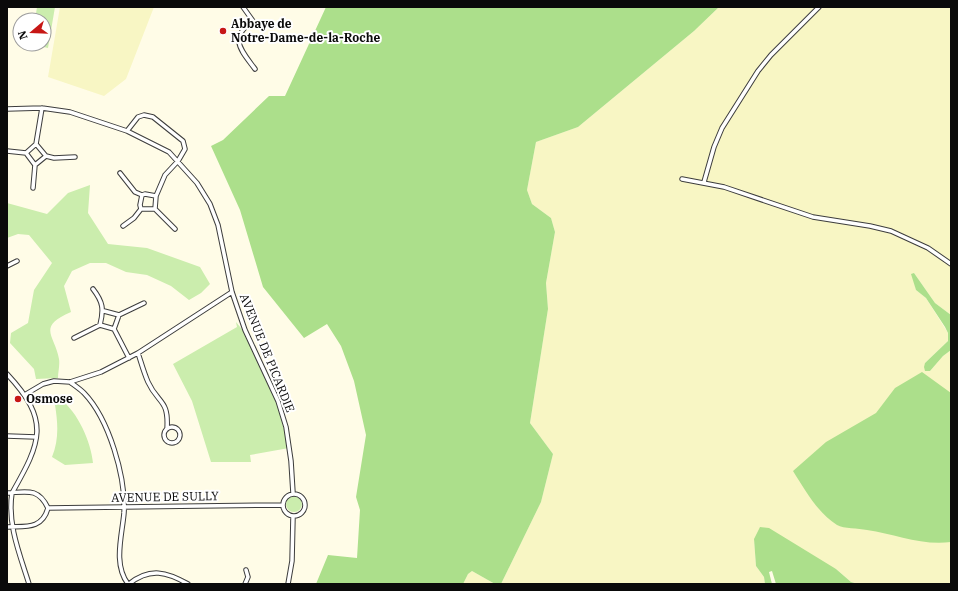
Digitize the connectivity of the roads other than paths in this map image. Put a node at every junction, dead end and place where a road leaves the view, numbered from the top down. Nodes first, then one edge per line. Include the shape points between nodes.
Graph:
1 (243, 7) edge
2 (819, 7) edge
3 (256, 69) dead end
4 (42, 108) junction
5 (7, 109) edge
6 (127, 132) junction
7 (36, 144) junction
8 (7, 151) edge
9 (26, 153) junction
10 (46, 156) junction
11 (75, 157) dead end
12 (178, 161) junction
13 (35, 165) junction
14 (120, 174) dead end
15 (682, 180) dead end
16 (704, 182) junction
17 (33, 188) dead end
18 (142, 195) junction
19 (156, 196) junction
20 (141, 209) junction
21 (154, 209) junction
22 (123, 226) dead end
23 (175, 230) dead end
24 (17, 261) dead end
25 (951, 264) edge
26 (7, 266) edge
27 (93, 288) dead end
28 (232, 292) junction
29 (144, 303) dead end
30 (104, 311) junction
31 (119, 315) junction
32 (100, 326) junction
33 (114, 329) junction
34 (74, 338) dead end
35 (138, 353) junction
36 (129, 358) junction
37 (7, 374) edge
38 (70, 382) junction
39 (26, 394) junction
40 (167, 429) junction
41 (7, 436) edge
42 (36, 437) junction
43 (7, 493) edge
44 (12, 493) junction
45 (293, 493) junction
46 (282, 505) junction
47 (48, 508) junction
48 (124, 508) junction
49 (293, 516) junction
50 (7, 527) edge
51 (13, 527) junction
52 (246, 570) dead end
53 (29, 584) edge
54 (128, 584) edge
55 (188, 584) edge
56 (245, 584) edge
57 (288, 584) edge

1 - 3 street via 253,22 243,28 238,38 242,51
2 - 16 street via 771,55 736,106 722,128
4 - 5 street, AVENUE DE PICARDIE
4 - 6 street, AVENUE DE PICARDIE via 70,112
4 - 7 street
6 - 12 street, AVENUE DE PICARDIE via 169,152
6 - 12 street via 138,117 153,117 183,140 185,148
7 - 9 street
7 - 10 street
8 - 9 street
9 - 13 street
10 - 11 street
10 - 13 street
12 - 19 street via 165,175
12 - 28 street, AVENUE DE PICARDIE via 197,182 210,204 218,225
13 - 17 street
14 - 18 street via 135,192
15 - 16 street
16 - 25 street via 814,217 891,231 928,248
18 - 19 street
18 - 20 street
19 - 21 street
20 - 21 street
20 - 22 street
21 - 23 street
24 - 26 street
27 - 30 street
28 - 35 street
28 - 45 street, AVENUE DE PICARDIE via 245,330 275,395 286,427
29 - 31 street
30 - 31 street
30 - 32 street
31 - 33 street
32 - 33 street
32 - 34 street
33 - 36 street
35 - 36 street
35 - 40 street via 149,384 164,403 168,417
36 - 38 street via 101,372
37 - 39 street
38 - 39 street via 54,381 43,384
38 - 48 street via 89,399 111,440
39 - 42 street via 35,419
40 - 40 street via 165,439 172,443 177,441 180,437 178,430
41 - 42 street
42 - 44 street via 29,462
43 - 44 street
44 - 47 street via 32,492 40,496
44 - 51 street
45 - 46 street via 287,496
45 - 49 street via 302,497 305,504 302,513
46 - 48 street, AVENUE DE SULLY
46 - 49 street via 287,514
47 - 48 street, AVENUE DE SULLY
47 - 51 street via 46,515 38,524
48 - 54 street via 120,562 123,577
49 - 57 street via 292,561
50 - 51 street
51 - 53 street
52 - 56 street via 248,577
54 - 55 street via 153,572 172,575

